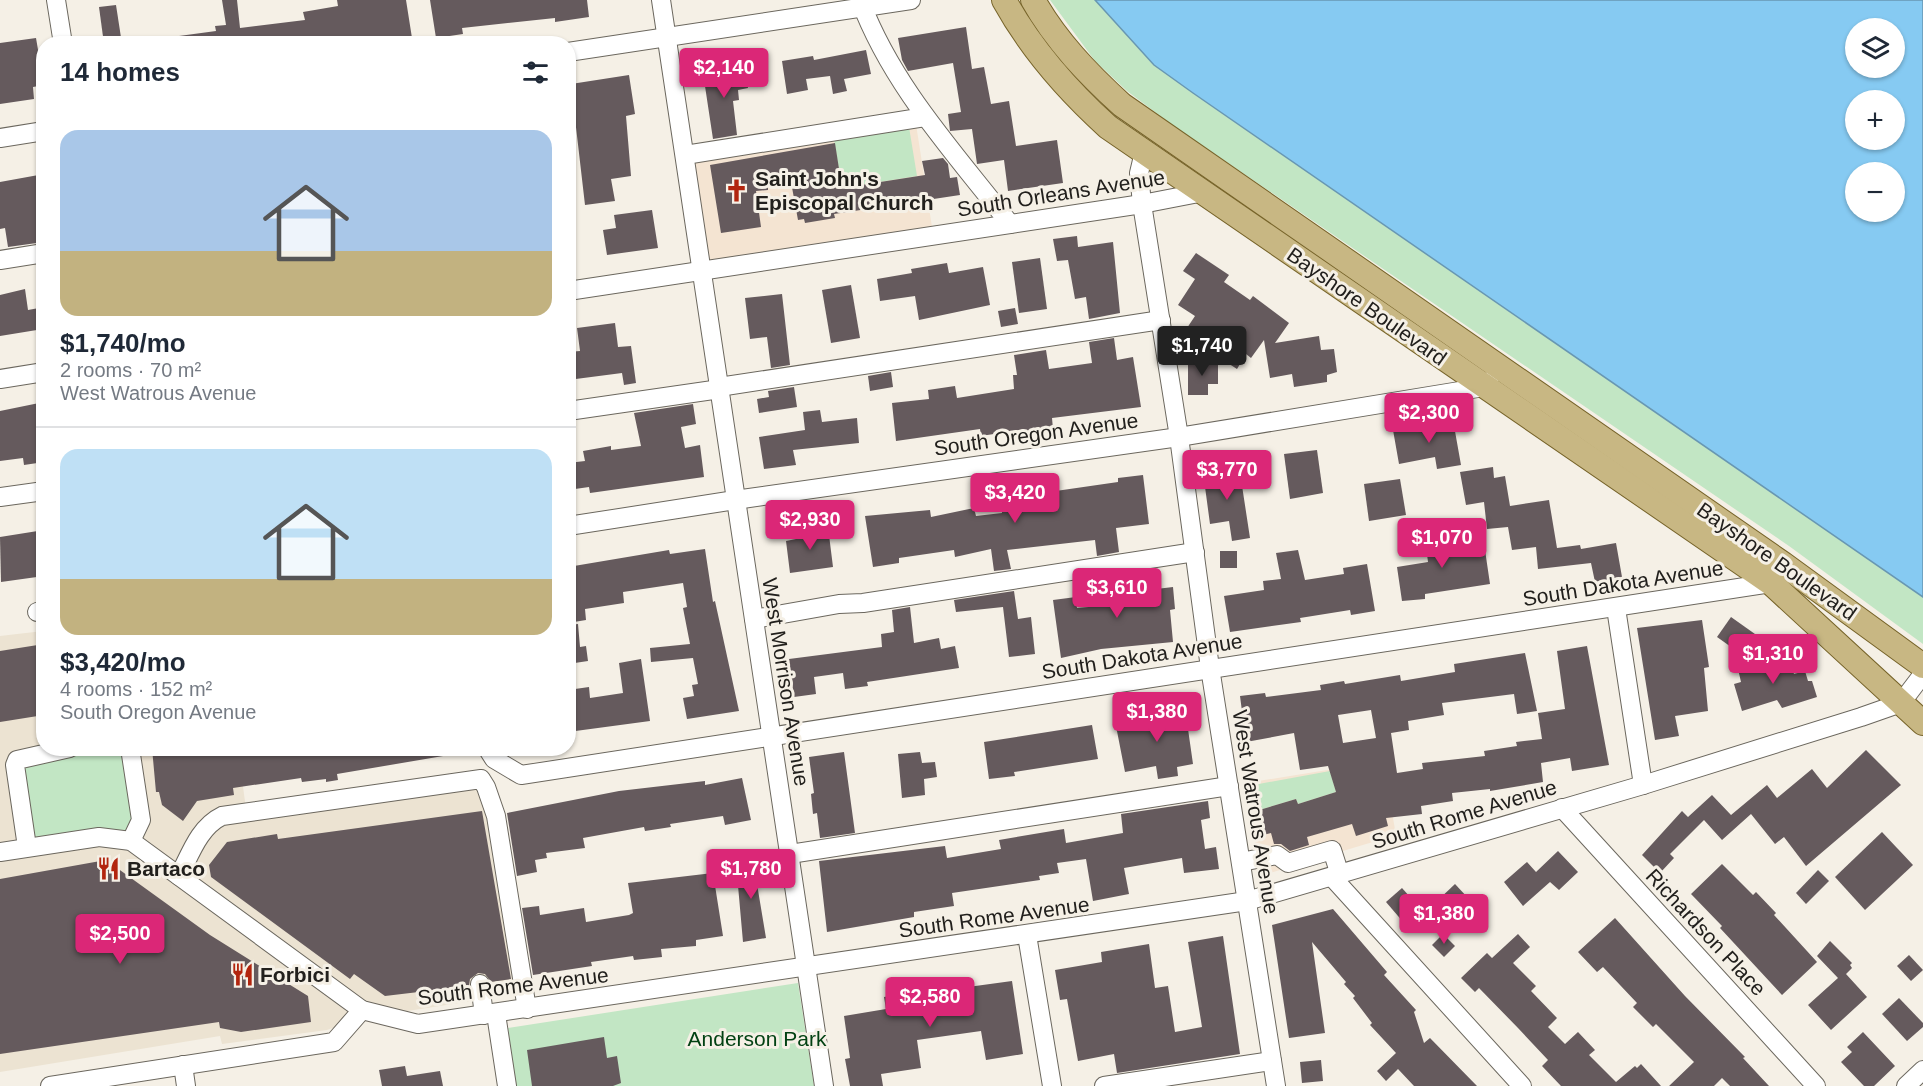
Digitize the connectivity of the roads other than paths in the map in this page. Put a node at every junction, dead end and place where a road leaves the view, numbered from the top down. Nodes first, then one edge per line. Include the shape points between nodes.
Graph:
1 (56, 0) edge
2 (661, 0) edge
3 (911, 0) edge
4 (1004, 0) edge
5 (1033, 0) edge
6 (862, 4) edge
7 (62, 36) edge
8 (667, 38) junction
9 (576, 51) edge
10 (925, 117) junction
11 (36, 132) edge
12 (0, 138) edge
13 (1144, 152) junction
14 (685, 155) junction
15 (1204, 192) junction
16 (1142, 204) junction
17 (1010, 224) junction
18 (36, 254) edge
19 (0, 260) edge
20 (703, 270) junction
21 (576, 290) edge
22 (1161, 320) junction
23 (1501, 367) junction
24 (36, 373) edge
25 (0, 379) edge
26 (1484, 387) junction
27 (719, 388) junction
28 (576, 410) edge
29 (1179, 437) junction
30 (36, 492) edge
31 (0, 497) edge
32 (735, 500) junction
33 (576, 525) edge
34 (1195, 552) junction
35 (1771, 583) junction
36 (1616, 608) junction
37 (754, 619) junction
38 (1923, 666) edge
39 (1210, 668) junction
40 (1923, 674) edge
41 (1901, 703) junction
42 (1923, 723) edge
43 (772, 737) junction
44 (36, 756) edge
45 (131, 756) edge
46 (492, 756) edge
47 (1643, 785) junction
48 (1229, 786) junction
49 (1562, 808) junction
50 (131, 841) junction
51 (27, 847) junction
52 (0, 852) edge
53 (789, 854) junction
54 (1241, 862) junction
55 (179, 876) junction
56 (1336, 876) junction
57 (1247, 901) junction
58 (1028, 935) junction
59 (806, 967) junction
60 (480, 984) dead end
61 (362, 1010) junction
62 (527, 1010) junction
63 (490, 1015) junction
64 (1272, 1061) junction
65 (183, 1065) junction
66 (1923, 1070) edge
67 (1162, 1082) edge
68 (50, 1086) edge
69 (186, 1086) edge
70 (507, 1086) edge
71 (824, 1086) edge
72 (1052, 1086) edge
73 (1104, 1086) edge
74 (1276, 1086) edge
75 (1522, 1086) edge
76 (1816, 1086) edge
77 (1906, 1086) edge

1 - 7 street
2 - 8 street, West Morrison Avenue
3 - 6 street
4 - 13 main road, Bayshore Boulevard via 1030,44 1058,78 1108,127
5 - 23 main road, Bayshore Boulevard via 1091,77 1122,105
6 - 8 street
6 - 10 street
8 - 9 street
8 - 14 street, West Morrison Avenue
10 - 14 street
10 - 17 street
11 - 12 street
13 - 15 main road, Bayshore Boulevard
13 - 16 street, West Watrous Avenue via 1139,173
14 - 20 street, West Morrison Avenue
15 - 16 street, South Orleans Avenue
15 - 26 main road, Bayshore Boulevard
16 - 17 street, South Orleans Avenue
16 - 22 street, West Watrous Avenue
17 - 20 street, South Orleans Avenue
18 - 19 street
20 - 21 street, South Orleans Avenue
20 - 27 street, West Morrison Avenue
22 - 27 street
22 - 29 street, West Watrous Avenue
23 - 26 street
23 - 38 main road, Bayshore Boulevard
24 - 25 street
26 - 29 street, South Oregon Avenue
26 - 35 main road, Bayshore Boulevard
27 - 28 street
27 - 32 street, West Morrison Avenue
29 - 32 street, South Oregon Avenue
29 - 34 street, West Watrous Avenue
30 - 31 street
32 - 33 street, South Oregon Avenue
32 - 37 street, West Morrison Avenue
34 - 37 street via 863,603 839,603
34 - 39 street, West Watrous Avenue
35 - 36 street, South Dakota Avenue
35 - 41 main road, Bayshore Boulevard
36 - 39 street, South Dakota Avenue
36 - 47 street
37 - 43 street, West Morrison Avenue
39 - 43 street, South Dakota Avenue
39 - 48 street, West Watrous Avenue
40 - 41 street
41 - 42 main road, Bayshore Boulevard
41 - 47 street, South Rome Avenue
43 - 46 street, South Dakota Avenue via 521,775
43 - 53 street, West Morrison Avenue
44 - 51 street via 17,760 15,765
45 - 50 street via 141,820
47 - 49 street, South Rome Avenue
48 - 53 street
48 - 54 street, West Watrous Avenue
49 - 56 street, South Rome Avenue
49 - 76 street, Richardson Place
50 - 51 street via 99,837
50 - 55 street
51 - 52 street
53 - 59 street, West Morrison Avenue
54 - 56 street via 1277,855 1288,863 1332,850
54 - 57 street, West Watrous Avenue
55 - 61 street
55 - 62 street via 202,833 212,820 222,816 481,779 496,816
56 - 57 street, South Rome Avenue
56 - 75 street
57 - 58 street, South Rome Avenue
57 - 64 street, West Watrous Avenue
58 - 59 street, South Rome Avenue
58 - 72 street
59 - 62 street, South Rome Avenue
59 - 71 street, West Morrison Avenue
60 - 63 street
61 - 63 street, South Rome Avenue via 418,1024
61 - 65 street via 334,1042
62 - 63 street, South Rome Avenue
63 - 70 street
64 - 67 street
64 - 74 street, West Watrous Avenue
65 - 68 street
65 - 69 street
66 - 77 street
67 - 73 street

